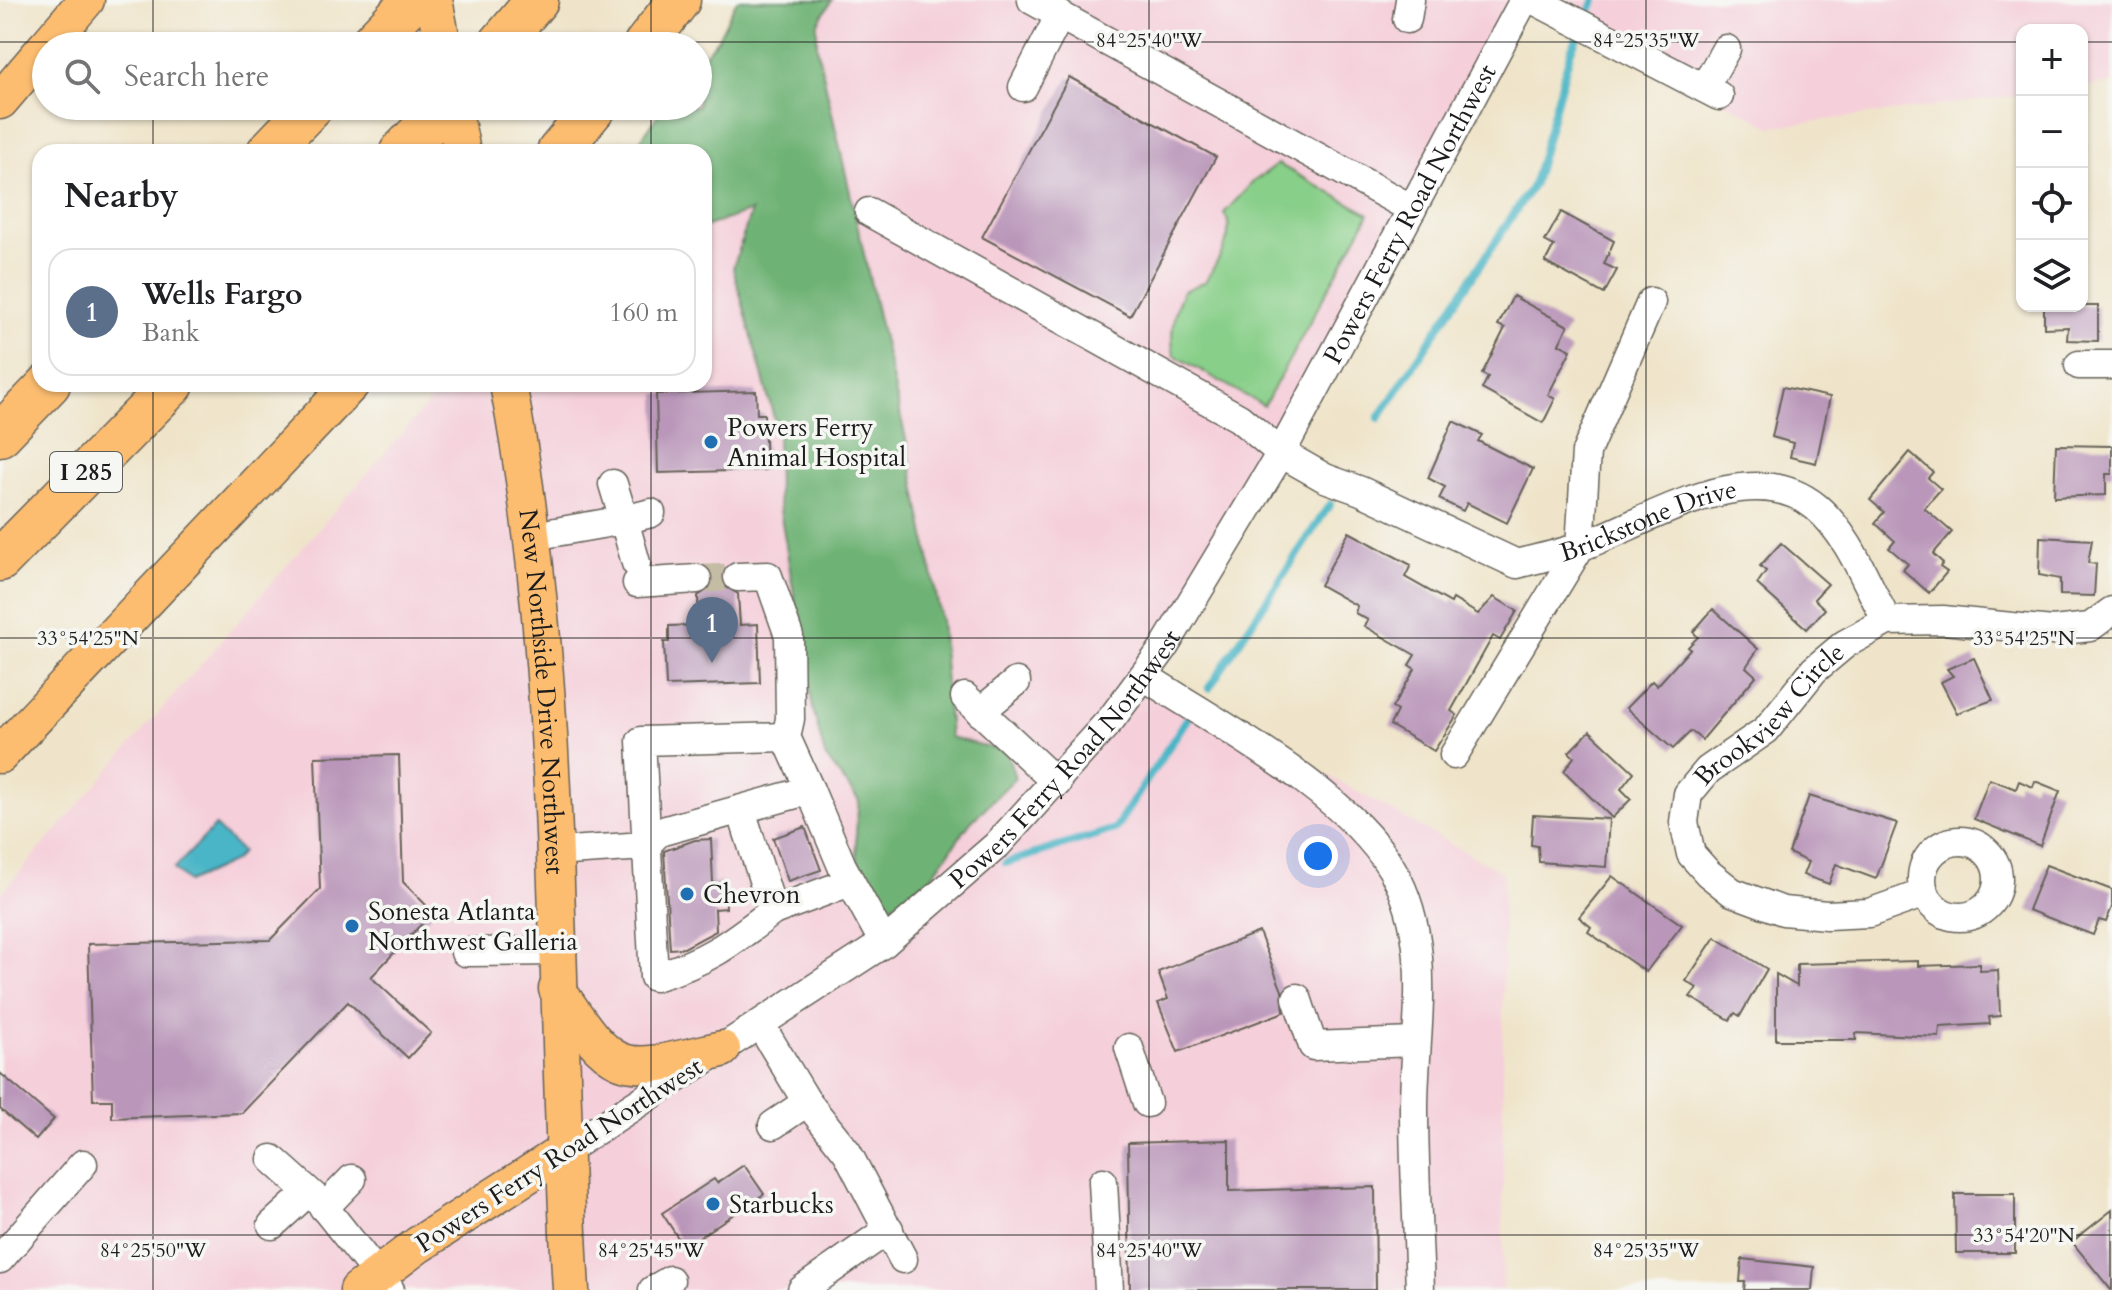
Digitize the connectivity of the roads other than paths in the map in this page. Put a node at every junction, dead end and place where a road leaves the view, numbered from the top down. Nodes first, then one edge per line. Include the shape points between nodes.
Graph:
1 (86, 0) edge
2 (413, 0) edge
3 (434, 0) edge
4 (537, 0) edge
5 (679, 0) edge
6 (1032, 0) edge
7 (1524, 0) edge
8 (1534, 0) edge
9 (1060, 15) junction
10 (58, 32) edge
11 (382, 32) edge
12 (440, 32) edge
13 (510, 32) edge
14 (655, 32) edge
15 (1726, 49) dead end
16 (32, 63) edge
17 (1023, 87) dead end
18 (0, 101) edge
19 (299, 120) edge
20 (432, 120) edge
21 (456, 120) edge
22 (584, 120) edge
23 (276, 144) edge
24 (409, 144) edge
25 (460, 144) edge
26 (565, 144) edge
27 (1412, 209) junction
28 (869, 212) dead end
29 (1651, 302) dead end
30 (2079, 365) dead end
31 (2112, 365) edge
32 (41, 392) edge
33 (165, 392) edge
34 (343, 392) edge
35 (509, 392) edge
36 (0, 435) edge
37 (1281, 453) junction
38 (613, 484) dead end
39 (637, 516) junction
40 (533, 536) junction
41 (1580, 547) junction
42 (0, 560) edge
43 (738, 577) tunnel mouth
44 (697, 579) tunnel mouth
45 (2112, 611) edge
46 (1887, 621) junction
47 (1144, 676) junction
48 (1016, 682) dead end
49 (786, 737) junction
50 (0, 755) edge
51 (1454, 755) dead end
52 (1057, 783) junction
53 (810, 790) junction
54 (741, 810) junction
55 (645, 846) junction
56 (553, 852) junction
57 (850, 882) junction
58 (1925, 893) dead end
59 (773, 911) junction
60 (884, 943) junction
61 (556, 951) junction
62 (465, 952) dead end
63 (557, 989) junction
64 (1297, 998) dead end
65 (761, 1026) junction
66 (1414, 1042) junction
67 (1129, 1048) dead end
68 (722, 1049) junction
69 (807, 1102) junction
70 (1147, 1103) dead end
71 (773, 1125) dead end
72 (563, 1152) junction
73 (272, 1159) dead end
74 (83, 1164) dead end
75 (352, 1179) dead end
76 (1103, 1182) dead end
77 (316, 1200) junction
78 (272, 1225) dead end
79 (889, 1229) junction
80 (0, 1259) edge
81 (903, 1259) dead end
82 (375, 1285) edge
83 (571, 1290) edge
84 (802, 1290) edge
85 (1109, 1290) edge
86 (1420, 1290) edge

1 - 10 main road
2 - 11 highway
3 - 12 main road
4 - 13 highway
5 - 14 highway
6 - 9 street
7 - 27 street, Powers Ferry Road Northwest
8 - 15 street via 1712,92
9 - 17 street
9 - 27 street
16 - 18 main road
19 - 23 highway
20 - 24 highway
21 - 25 main road
22 - 26 highway
27 - 37 street, Powers Ferry Road Northwest
28 - 37 street via 1239,418
29 - 41 street via 1586,452
30 - 31 street
32 - 36 highway
33 - 42 highway, I 285
34 - 50 main road
35 - 40 main road, New Northside Drive Northwest
37 - 41 street, Brickstone Drive via 1314,456 1354,470 1361,491 1517,564
37 - 47 street, Powers Ferry Road Northwest
38 - 39 street
39 - 40 street
39 - 44 street via 636,573
40 - 56 main road, New Northside Drive Northwest
41 - 46 street, Brickstone Drive via 1721,490 1750,486 1785,491 1816,507 1837,531
41 - 51 street
43 - 49 street via 768,576 789,636
45 - 46 street, Brookview Circle via 2090,627 2053,631 1943,620
46 - 58 street, Brookview Circle via 1845,644 1814,670 1766,730 1708,770 1688,794 1684,822 1691,854 1708,873 1732,892 1783,911 1869,913
47 - 52 street, Powers Ferry Road Northwest
47 - 66 street via 1335,804 1392,869 1417,940 1421,980
48 - 52 street via 972,704
49 - 53 street
49 - 55 street via 641,741
52 - 60 street, Powers Ferry Road Northwest via 997,845
53 - 54 street
53 - 57 street
54 - 55 street via 659,832
54 - 59 street
55 - 56 street
55 - 59 street via 654,977 694,966
56 - 61 main road, New Northside Drive Northwest
57 - 59 street
57 - 60 street
60 - 65 street, Powers Ferry Road Northwest
61 - 62 street
61 - 63 main road, New Northside Drive Northwest
63 - 68 main road via 593,1041 626,1065 655,1065
63 - 72 main road, New Northside Drive Northwest
64 - 66 street via 1313,1046
65 - 68 street, Powers Ferry Road Northwest
65 - 69 street
66 - 86 street
67 - 70 street
68 - 72 street, Powers Ferry Road Northwest
69 - 71 street
69 - 79 street via 847,1152
72 - 82 main road, Powers Ferry Road Northwest via 476,1206
72 - 83 main road, New Northside Drive Northwest
73 - 77 street
74 - 80 street
75 - 77 street
76 - 85 street
77 - 78 street
77 - 82 street
79 - 81 street
79 - 84 street

